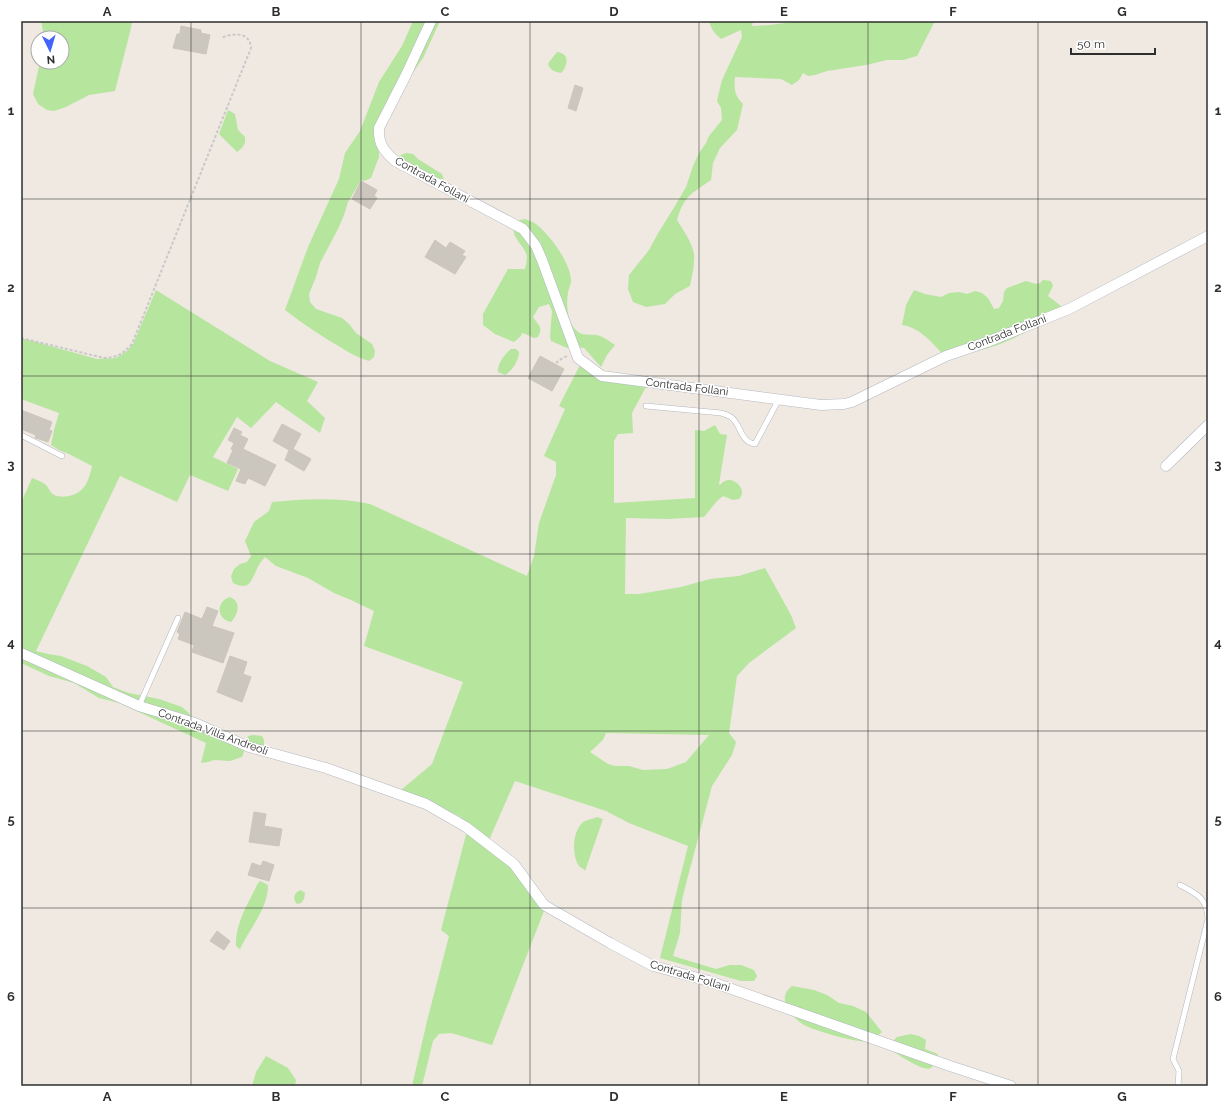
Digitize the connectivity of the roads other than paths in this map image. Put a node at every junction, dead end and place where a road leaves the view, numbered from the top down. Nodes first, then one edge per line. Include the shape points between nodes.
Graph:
1 (431, 21) edge
2 (1208, 236) edge
3 (779, 399) junction
4 (646, 406) dead end
5 (1208, 425) edge
6 (21, 435) edge
7 (62, 456) dead end
8 (1166, 466) dead end
9 (178, 618) dead end
10 (21, 653) edge
11 (139, 706) junction
12 (364, 782) joint
13 (1180, 885) dead end
14 (1011, 1086) edge
15 (1178, 1086) edge

1 - 3 street, Contrada Follani via 379,128 378,136 386,153 395,161 523,229 536,246 542,260 578,358 602,376
2 - 3 street, Contrada Follani via 1069,308 946,356 852,402 821,405
3 - 4 lane via 754,444 745,439 729,415
5 - 8 street
6 - 7 lane
9 - 11 lane
10 - 11 street, Contrada Villa Andreoli
11 - 12 street, Contrada Villa Andreoli via 194,723 249,747 326,768
12 - 14 street, Contrada Follani via 426,804 466,827 514,864 544,905 652,966 709,981
13 - 15 lane via 1198,895 1206,906 1208,919 1173,1059 1178,1072

